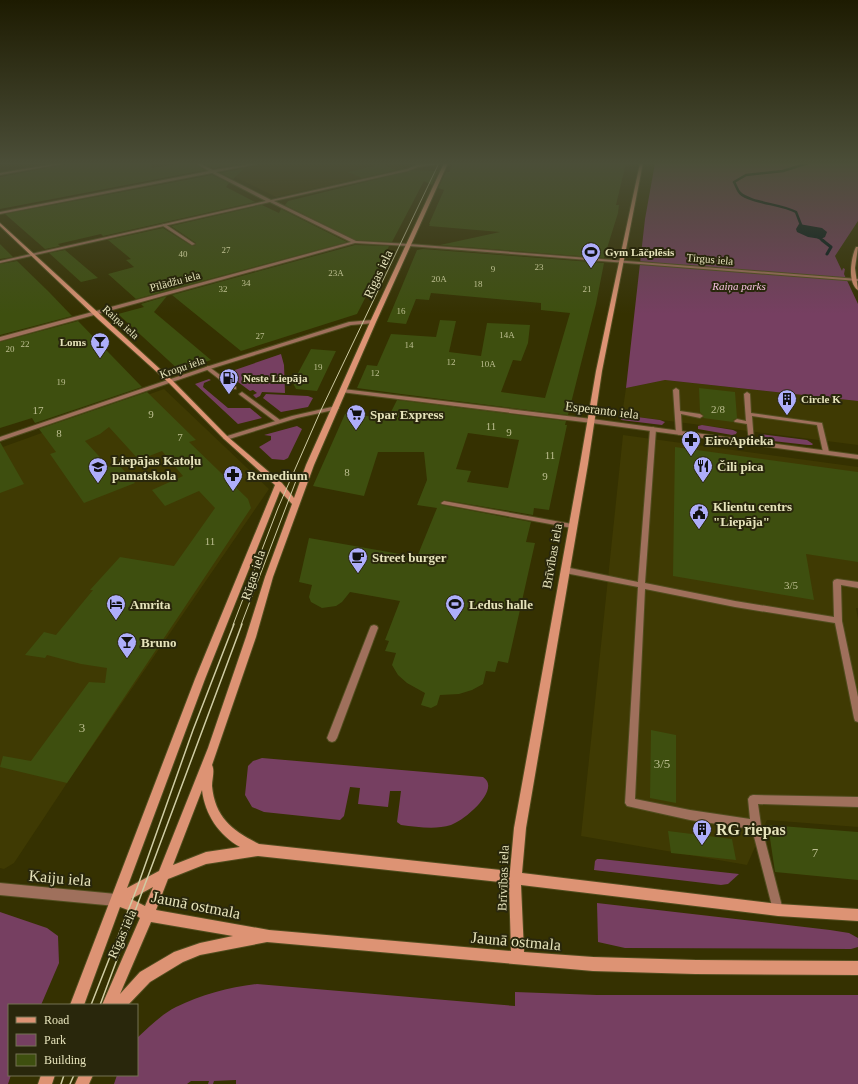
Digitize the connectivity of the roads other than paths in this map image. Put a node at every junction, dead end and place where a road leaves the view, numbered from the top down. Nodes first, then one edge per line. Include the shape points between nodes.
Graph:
1 (214, 214) edge
2 (295, 214) edge
3 (423, 214) edge
4 (631, 214) edge
5 (0, 224) edge
6 (164, 224) junction
7 (355, 242) junction
8 (193, 244) dead end
9 (409, 245) junction
10 (858, 248) edge
11 (32, 255) junction
12 (0, 262) edge
13 (621, 262) junction
14 (856, 280) edge
15 (858, 289) edge
16 (95, 313) junction
17 (373, 322) junction
18 (0, 339) edge
19 (208, 368) junction
20 (170, 382) junction
21 (234, 388) dead end
22 (676, 390) dead end
23 (343, 391) junction
24 (242, 394) dead end
25 (747, 394) dead end
26 (336, 408) junction
27 (677, 412) junction
28 (749, 414) junction
29 (700, 416) dead end
30 (278, 421) junction
31 (592, 421) junction
32 (737, 421) dead end
33 (748, 423) junction
34 (653, 429) junction
35 (679, 432) junction
36 (226, 438) junction
37 (0, 439) edge
38 (750, 442) junction
39 (826, 452) junction
40 (858, 457) edge
41 (279, 485) junction
42 (444, 503) dead end
43 (296, 504) junction
44 (572, 526) junction
45 (564, 570) junction
46 (642, 585) junction
47 (858, 585) edge
48 (838, 621) junction
49 (374, 628) dead end
50 (858, 718) edge
51 (332, 738) dead end
52 (213, 748) junction
53 (858, 802) edge
54 (756, 825) junction
55 (258, 850) junction
56 (164, 875) junction
57 (515, 878) junction
58 (0, 889) edge
59 (116, 900) junction
60 (778, 910) junction
61 (148, 915) junction
62 (858, 915) edge
63 (269, 936) junction
64 (518, 958) junction
65 (858, 968) edge
66 (77, 1004) edge
67 (109, 1004) edge
68 (121, 1004) edge

1 - 6 street
2 - 7 street, Tirgus iela
3 - 9 main road, Rīgas iela
4 - 13 main road, Brīvības iela
5 - 11 main road, Raiņa iela
6 - 8 lane
6 - 11 street
7 - 9 street, Tirgus iela
7 - 16 street, Pīlādžu iela
9 - 13 street, Tirgus iela
9 - 17 main road, Rīgas iela
10 - 14 main road via 852,258
11 - 12 street
11 - 16 main road, Raiņa iela
13 - 14 street, Tirgus iela
13 - 31 main road, Brīvības iela via 599,371
14 - 15 main road
16 - 18 street, Pīlādžu iela
16 - 20 main road, Raiņa iela
17 - 19 street, Kroņu iela via 351,323
17 - 23 main road, Rīgas iela
19 - 20 street, Kroņu iela
19 - 21 lane
20 - 36 main road, Raiņa iela
20 - 37 street, Kroņu iela
22 - 27 lane
23 - 26 main road, Rīgas iela
23 - 31 street, Esperanto iela
24 - 30 lane
25 - 28 lane
26 - 30 street via 309,412
26 - 43 main road, Rīgas iela via 310,465
27 - 29 lane
27 - 35 lane
28 - 33 lane
28 - 39 lane via 820,424
30 - 36 street
31 - 34 street, Esperanto iela
31 - 44 main road, Brīvības iela
32 - 33 lane
33 - 38 lane
34 - 35 street, Esperanto iela
34 - 46 lane
35 - 38 street, Esperanto iela
36 - 41 main road, Raiņa iela
38 - 39 street, Esperanto iela
39 - 40 street, Esperanto iela
41 - 43 main road, Raiņa iela
41 - 59 main road, Rīgas iela via 218,632
42 - 44 lane
43 - 52 main road, Rīgas iela via 268,577 251,637
44 - 45 main road, Brīvības iela
45 - 46 lane
45 - 57 main road, Brīvības iela via 520,828
46 - 48 lane
46 - 54 lane via 630,803
47 - 48 lane via 837,582
48 - 50 lane
49 - 51 lane
52 - 55 main road via 207,774 209,797 217,819 230,834
52 - 56 main road, Rīgas iela
53 - 54 lane via 753,799
54 - 60 lane
55 - 56 main road, Jaunā ostmala via 206,858
55 - 57 main road, Jaunā ostmala
56 - 59 main road, Jaunā ostmala
56 - 61 main road, Rīgas iela
57 - 60 main road, Jaunā ostmala
57 - 64 main road, Brīvības iela
58 - 59 street, Kaiju iela
59 - 61 main road, Jaunā ostmala
59 - 66 main road, Rīgas iela
60 - 62 main road, Jaunā ostmala
61 - 63 main road, Jaunā ostmala
61 - 67 main road, Rīgas iela
63 - 64 main road, Jaunā ostmala
63 - 68 main road via 200,949 179,956 145,977
64 - 65 main road, Jaunā ostmala via 688,967

